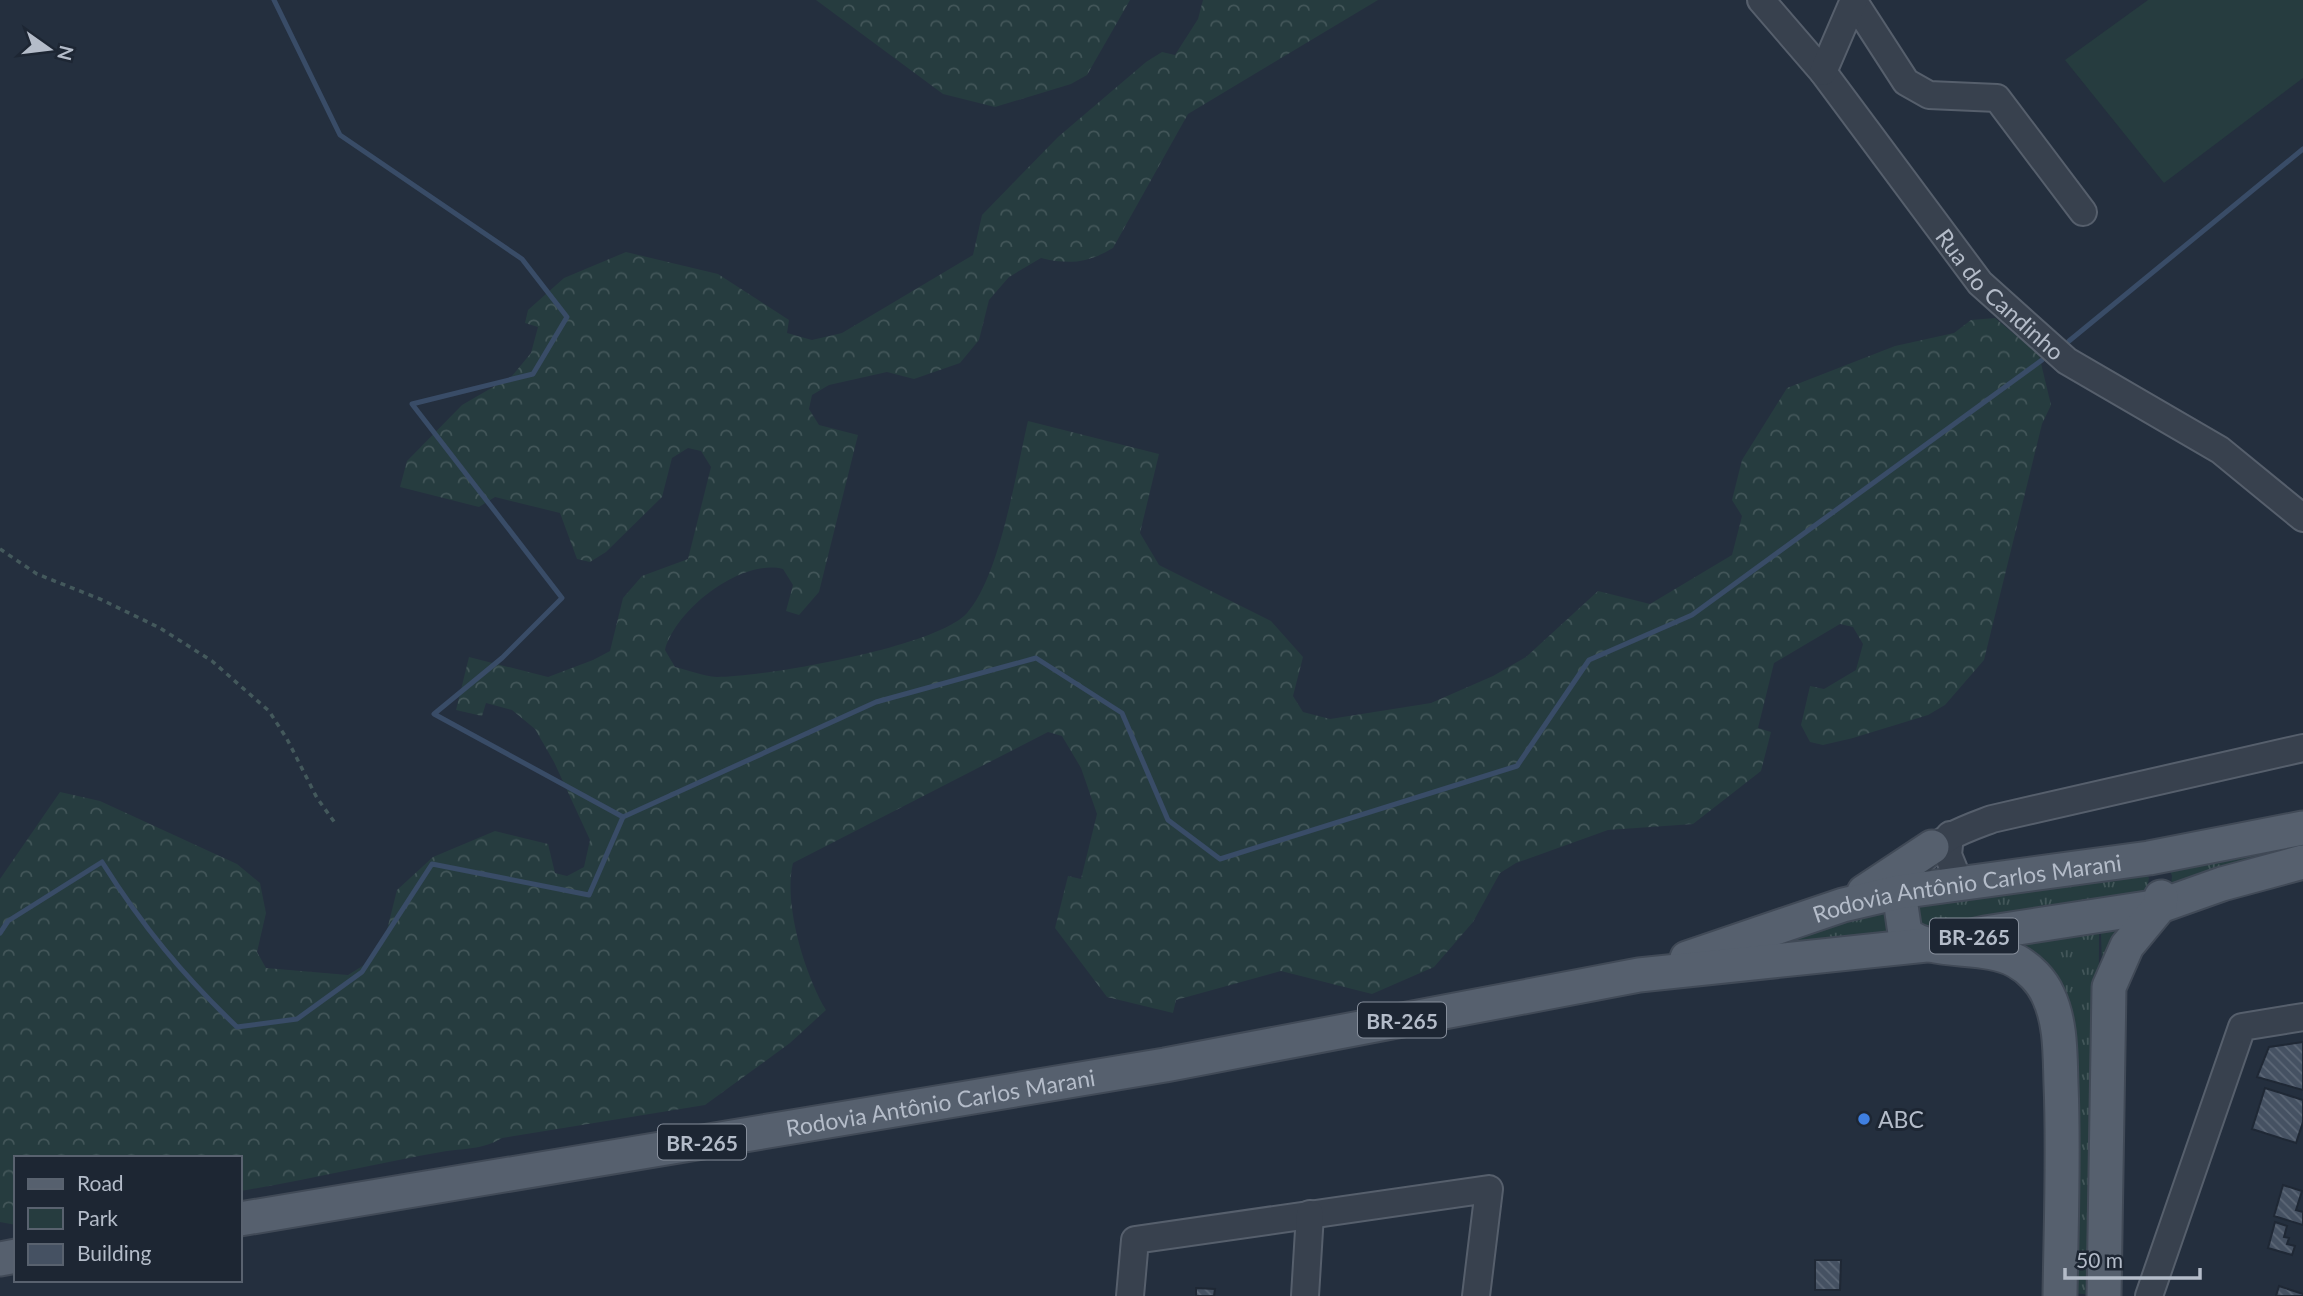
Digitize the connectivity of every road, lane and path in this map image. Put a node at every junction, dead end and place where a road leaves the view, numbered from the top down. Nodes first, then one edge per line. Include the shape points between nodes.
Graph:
1 (1761, 0) edge
2 (1853, 0) edge
3 (1823, 72) junction
4 (2083, 212) dead end
5 (2303, 518) edge
6 (0, 549) edge
7 (2303, 748) edge
8 (335, 823) dead end
9 (2303, 828) edge
10 (1941, 841) junction
11 (2148, 858) junction
12 (2303, 862) edge
13 (1959, 882) junction
14 (1899, 892) junction
15 (1843, 905) junction
16 (2160, 906) junction
17 (1936, 944) junction
18 (1639, 975) junction
19 (2303, 1017) edge
20 (1310, 1214) junction
21 (242, 1219) edge
22 (1130, 1296) edge
23 (1305, 1296) edge
24 (1476, 1296) edge
25 (2060, 1296) edge
26 (2104, 1296) edge
27 (2149, 1296) edge

1 - 3 street, Rua do Candinho
2 - 3 street
2 - 4 street via 1906,82 1929,95 1997,98
3 - 5 street, Rua do Candinho via 1980,283 2067,361 2220,450
6 - 8 path via 37,574 160,628 212,661 269,712
7 - 10 street via 1992,819
9 - 11 main road, Rodovia Antônio Carlos Marani / BR-265
10 - 13 street
10 - 14 street
10 - 15 main road
11 - 13 main road, Rodovia Antônio Carlos Marani / BR-265
11 - 16 main road via 2164,883
12 - 16 main road, Rodovia Antônio Carlos Marani / BR-265
13 - 14 main road, Rodovia Antônio Carlos Marani / BR-265
14 - 15 main road, Rodovia Antônio Carlos Marani / BR-265
14 - 17 main road via 1905,933 1916,943
15 - 18 main road, Rodovia Antônio Carlos Marani / BR-265
16 - 17 main road, Rodovia Antônio Carlos Marani / BR-265
16 - 26 main road via 2127,946 2109,987
17 - 18 main road, Rodovia Antônio Carlos Marani / BR-265
17 - 25 main road via 2015,960 2033,973 2048,993 2057,1019 2062,1096
18 - 21 main road, Rodovia Antônio Carlos Marani / BR-265 via 1165,1065
19 - 27 street via 2242,1027
20 - 22 street via 1135,1240
20 - 23 street
20 - 24 street via 1489,1189

